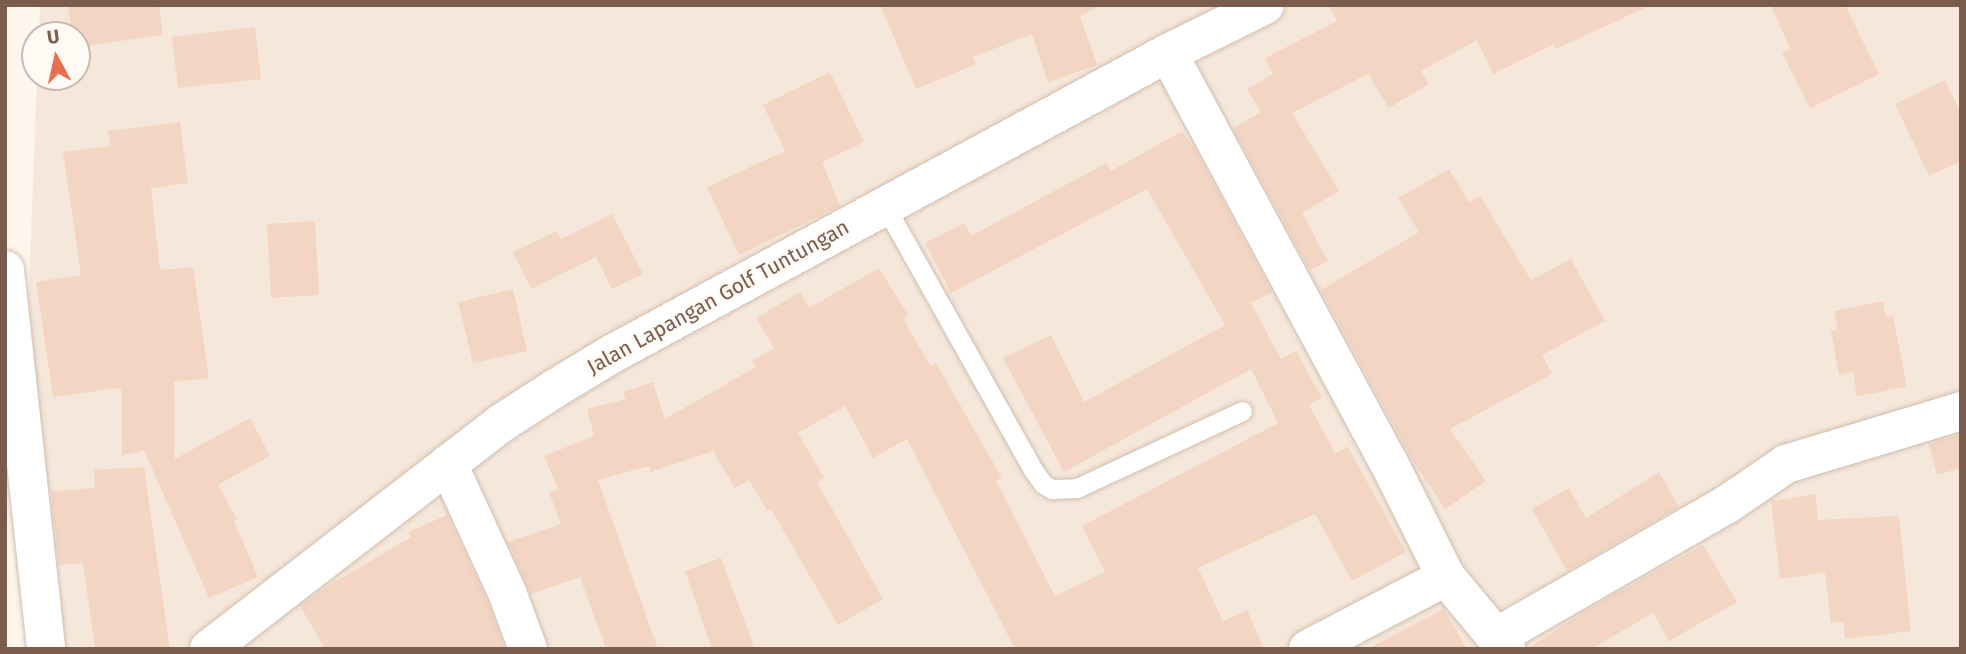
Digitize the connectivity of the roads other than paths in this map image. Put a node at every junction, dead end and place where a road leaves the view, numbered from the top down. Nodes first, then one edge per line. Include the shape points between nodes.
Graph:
1 (1265, 5) edge
2 (1168, 52) junction
3 (885, 206) junction
4 (5, 270) edge
5 (1242, 411) dead end
6 (1961, 411) edge
7 (449, 464) junction
8 (1446, 577) junction
9 (1502, 643) edge
10 (46, 649) edge
11 (209, 649) edge
12 (528, 649) edge
13 (1308, 649) edge

1 - 2 street, Jalan Lapangan Golf Tuntungan
2 - 3 street, Jalan Lapangan Golf Tuntungan
2 - 8 street
3 - 5 lane via 1043,484 1052,489 1077,488
3 - 7 street, Jalan Lapangan Golf Tuntungan via 612,354 500,424
4 - 10 street
6 - 9 street via 1786,464
7 - 11 street, Jalan Lapangan Golf Tuntungan
7 - 12 street
8 - 9 street
8 - 13 street

